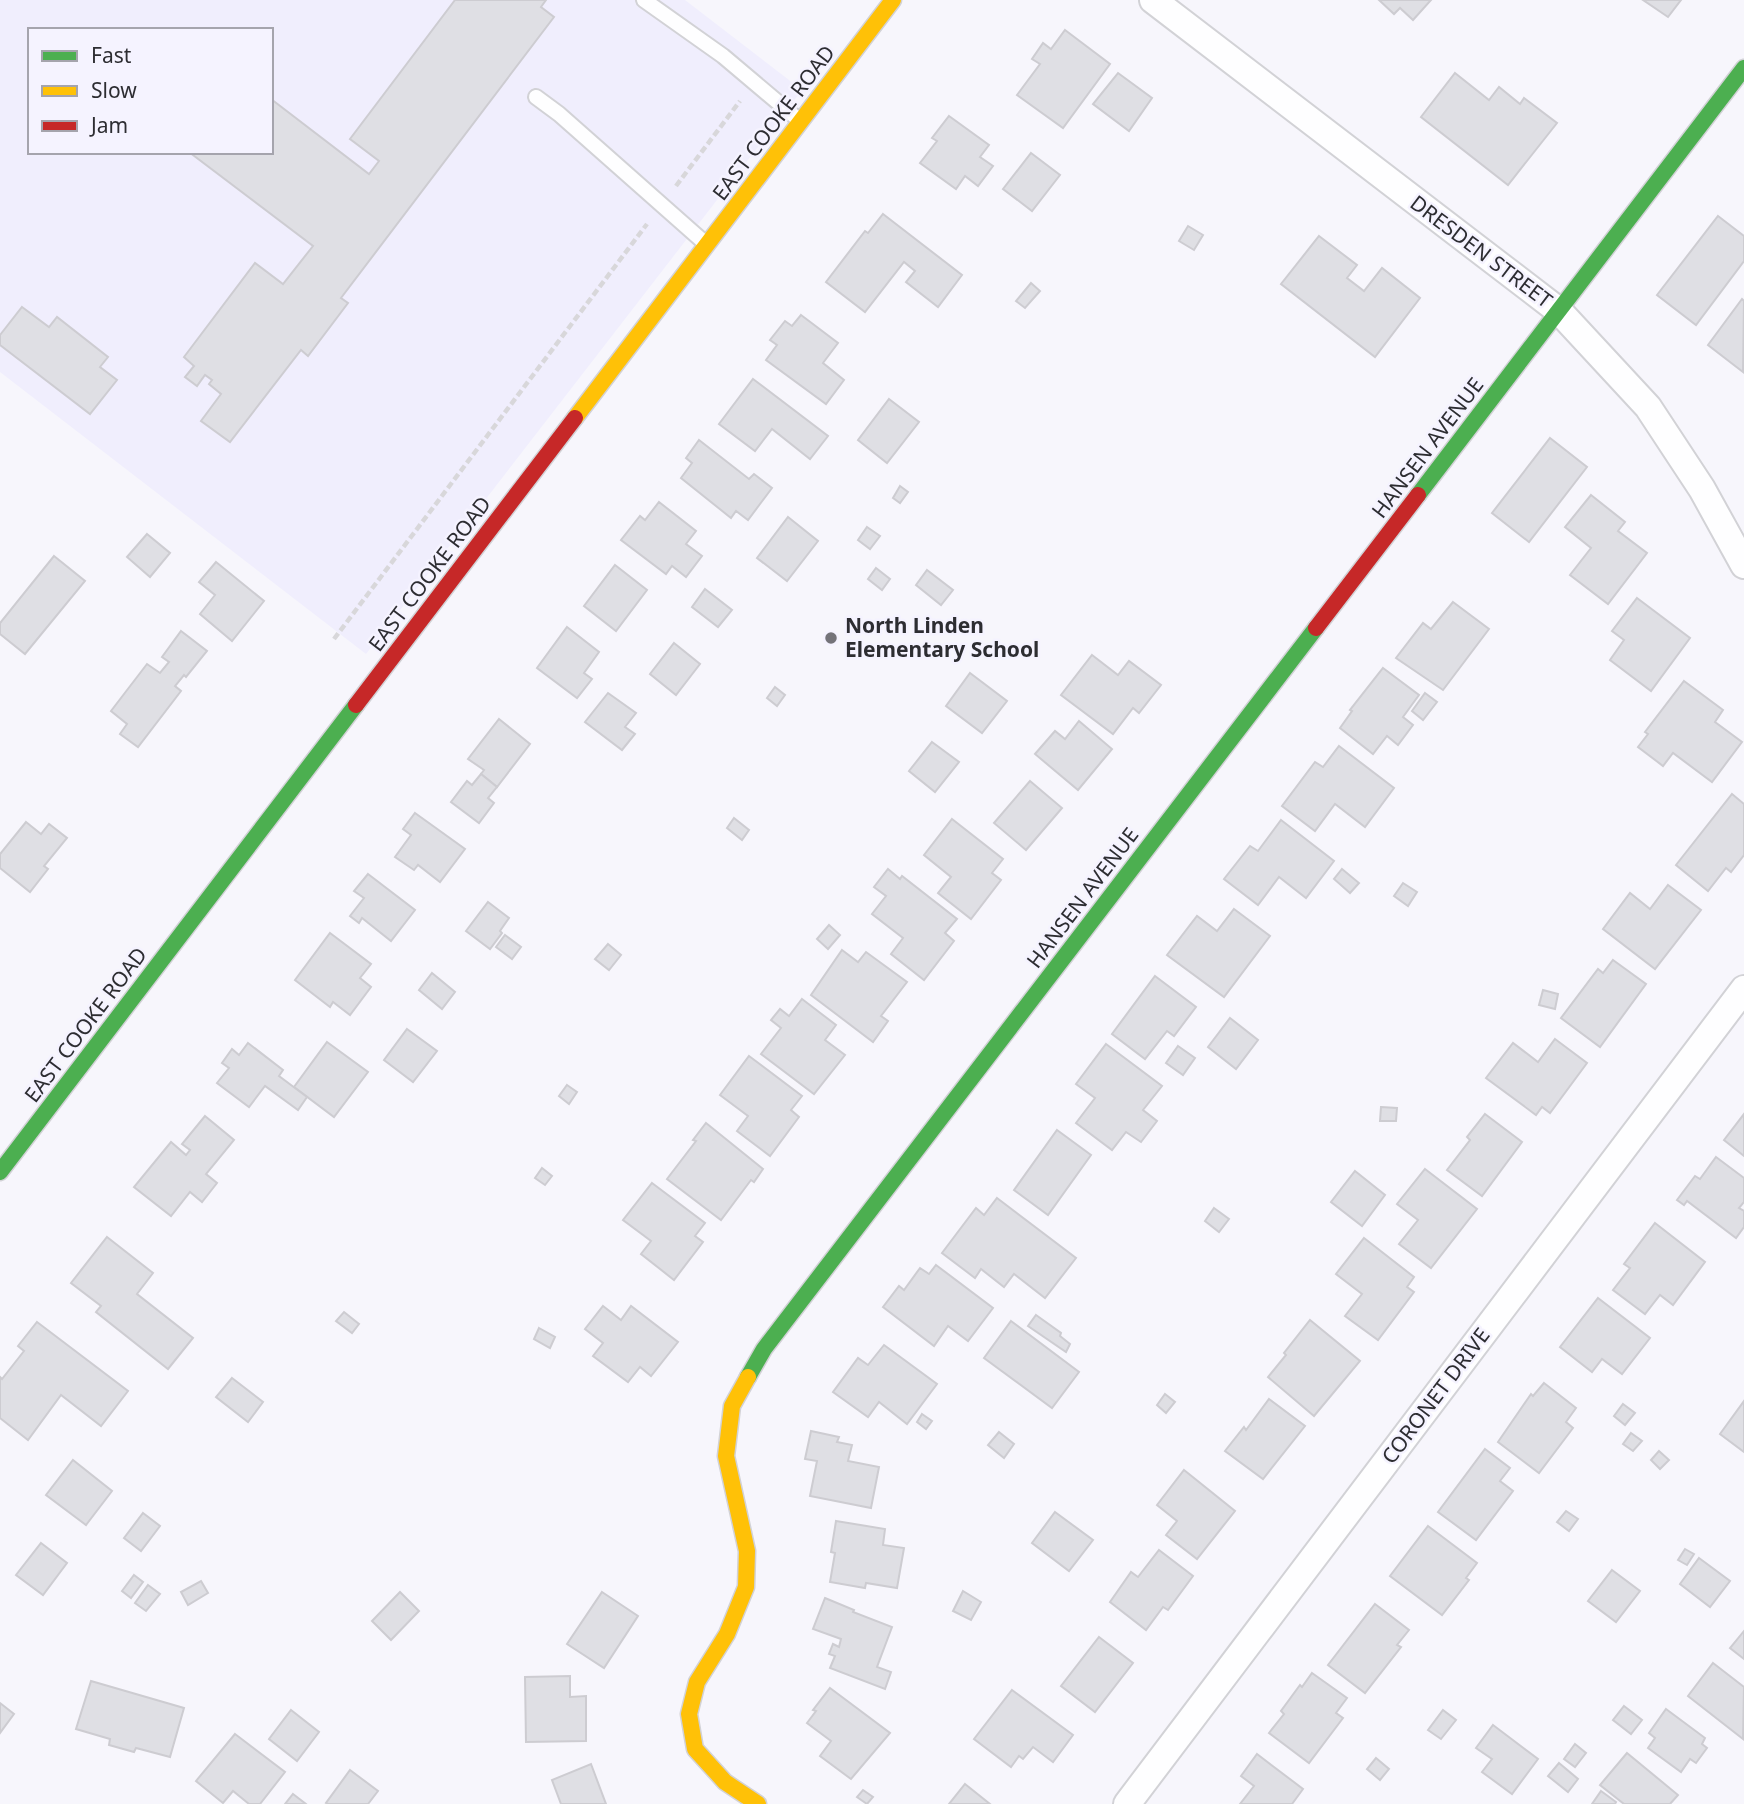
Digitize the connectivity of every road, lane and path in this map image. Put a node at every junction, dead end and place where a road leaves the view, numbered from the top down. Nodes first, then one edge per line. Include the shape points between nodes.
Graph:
1 (644, 0) edge
2 (893, 0) edge
3 (1153, 0) edge
4 (1744, 68) edge
5 (754, 82) junction
6 (536, 97) dead end
7 (801, 121) junction
8 (661, 205) junction
9 (707, 245) junction
10 (1559, 311) junction
11 (1744, 565) edge
12 (334, 639) dead end
13 (1744, 989) edge
14 (0, 1172) edge
15 (758, 1804) edge
16 (1127, 1804) edge

1 - 5 lane
2 - 7 street, EAST COOKE ROAD
3 - 10 street, DRESDEN STREET
4 - 10 street, HANSEN AVENUE
5 - 7 lane
5 - 8 path
6 - 8 lane
7 - 9 street, EAST COOKE ROAD
8 - 9 lane
8 - 12 path
9 - 14 street, EAST COOKE ROAD
10 - 11 street, DRESDEN STREET via 1648,407 1702,489
10 - 15 street, HANSEN AVENUE via 778,1329 732,1406 726,1456 747,1551 746,1587 727,1634 697,1682 689,1714 695,1749 725,1782
13 - 16 street, CORONET DRIVE

